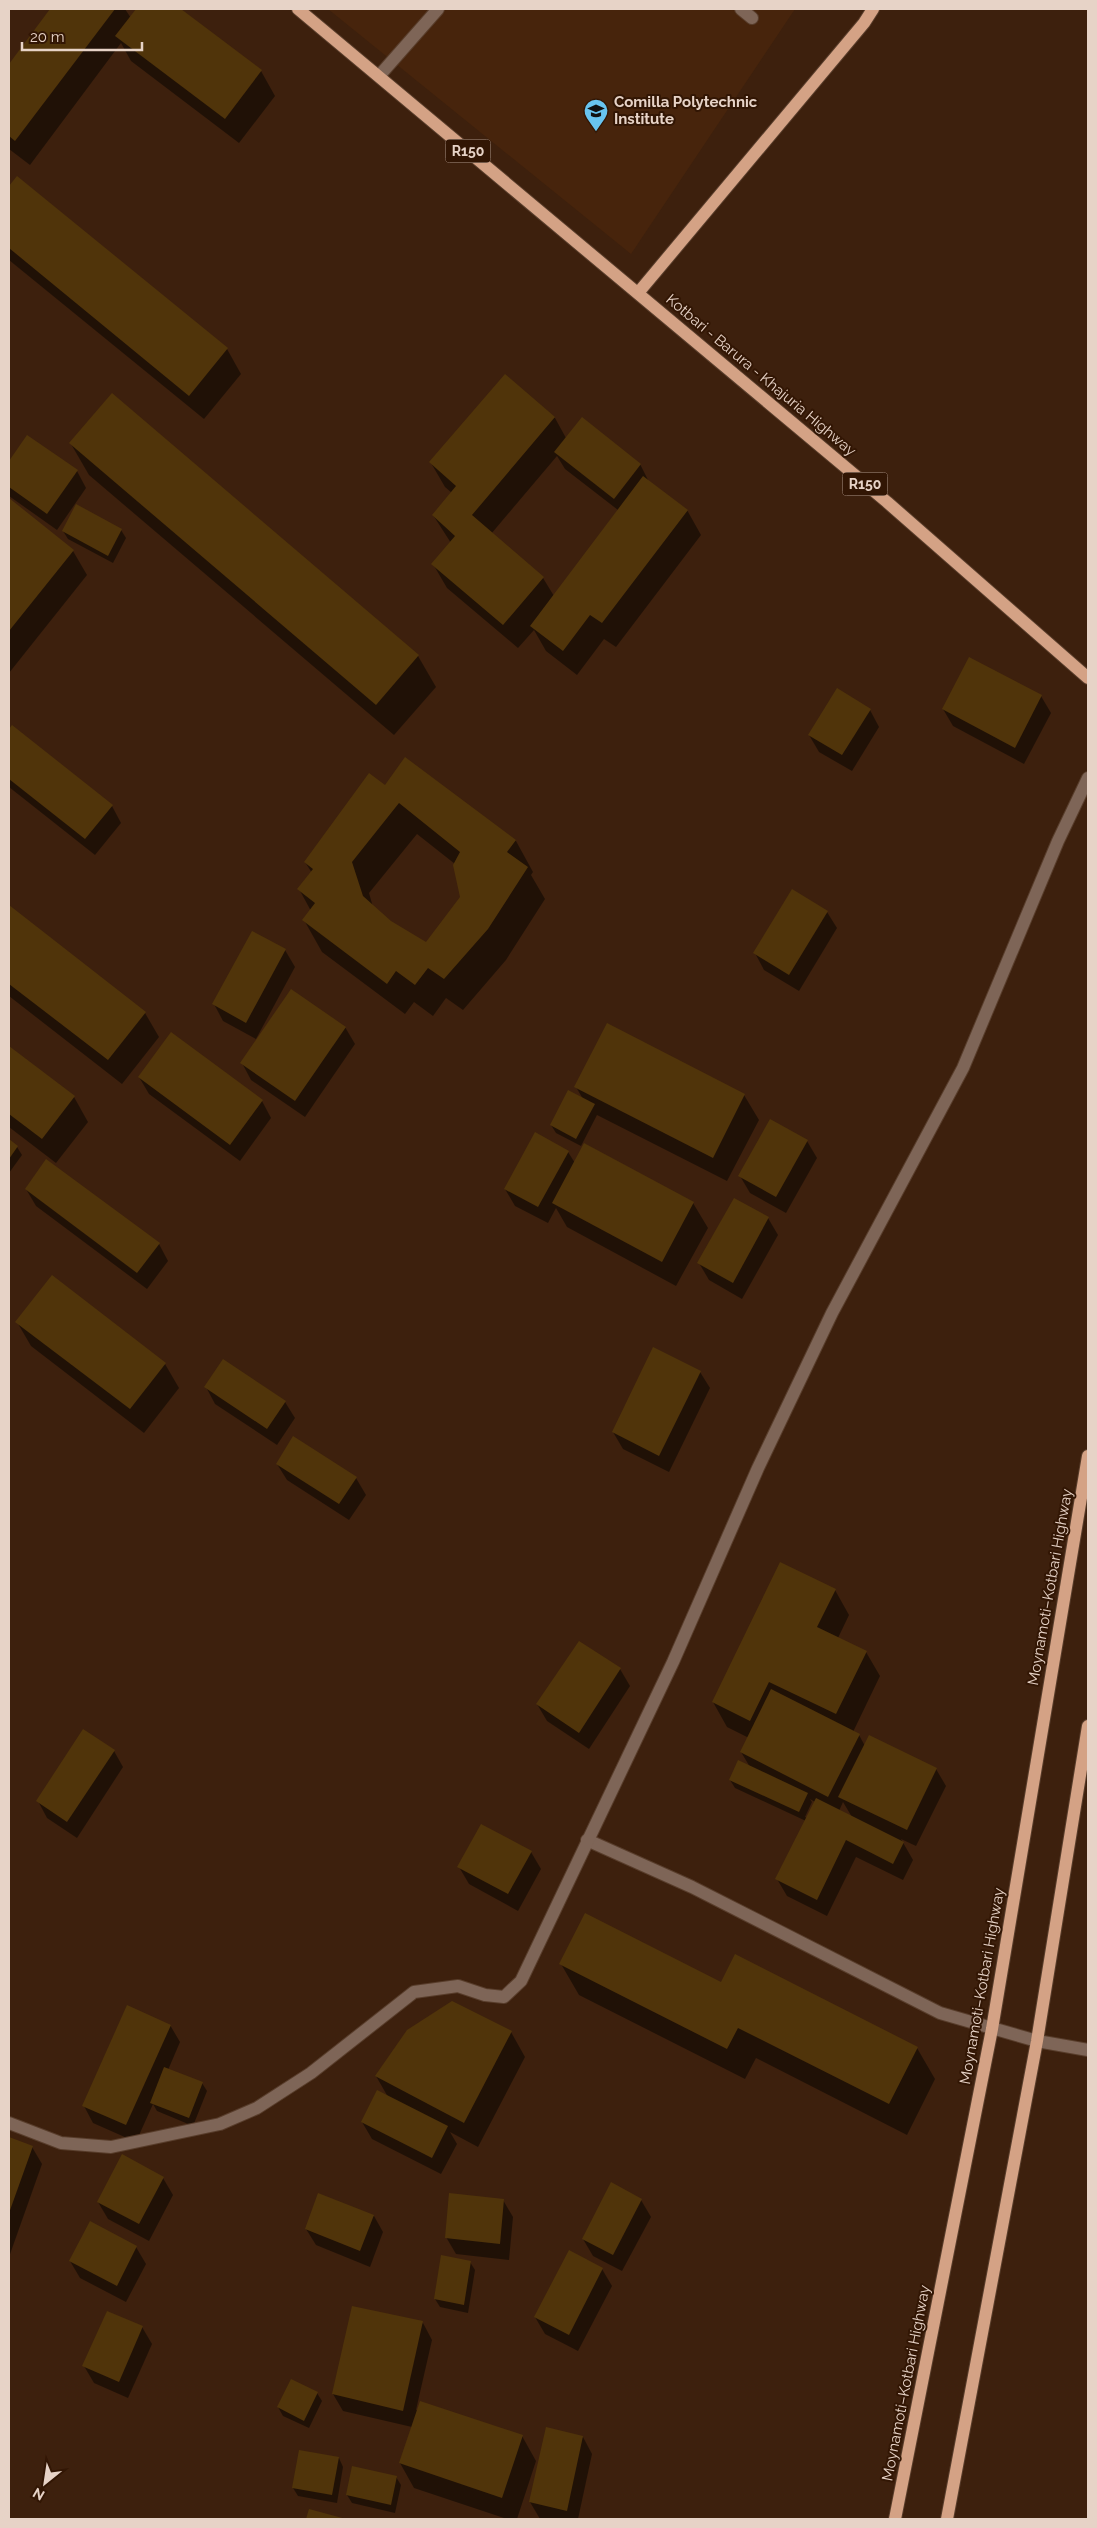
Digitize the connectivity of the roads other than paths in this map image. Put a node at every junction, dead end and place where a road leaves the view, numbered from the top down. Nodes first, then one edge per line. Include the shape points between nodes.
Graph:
1 (298, 9) edge
2 (438, 9) edge
3 (741, 9) edge
4 (873, 9) edge
5 (752, 18) dead end
6 (379, 76) junction
7 (638, 293) junction
8 (1088, 678) edge
9 (1088, 778) edge
10 (1088, 1456) edge
11 (1088, 1726) edge
12 (587, 1840) junction
13 (992, 2029) junction
14 (1037, 2041) junction
15 (1088, 2050) edge
16 (9, 2123) edge
17 (895, 2519) edge
18 (947, 2519) edge

1 - 6 main road, R150
2 - 6 street
3 - 5 street
4 - 7 main road
6 - 7 main road, R150
7 - 8 main road, Kotbari - Barura - Khajuria Highway / R150 via 887,502
9 - 12 street via 963,1068 832,1313 758,1468 673,1662
10 - 13 main road, Moynamoti–Kotbari Highway
11 - 14 main road
12 - 13 street via 692,1887 940,2013
12 - 16 street via 521,1981 504,1997 458,1986 414,1992 311,2073 258,2108 220,2124 111,2147 61,2143
13 - 14 street
13 - 17 main road, Moynamoti–Kotbari Highway
14 - 15 street
14 - 18 main road

